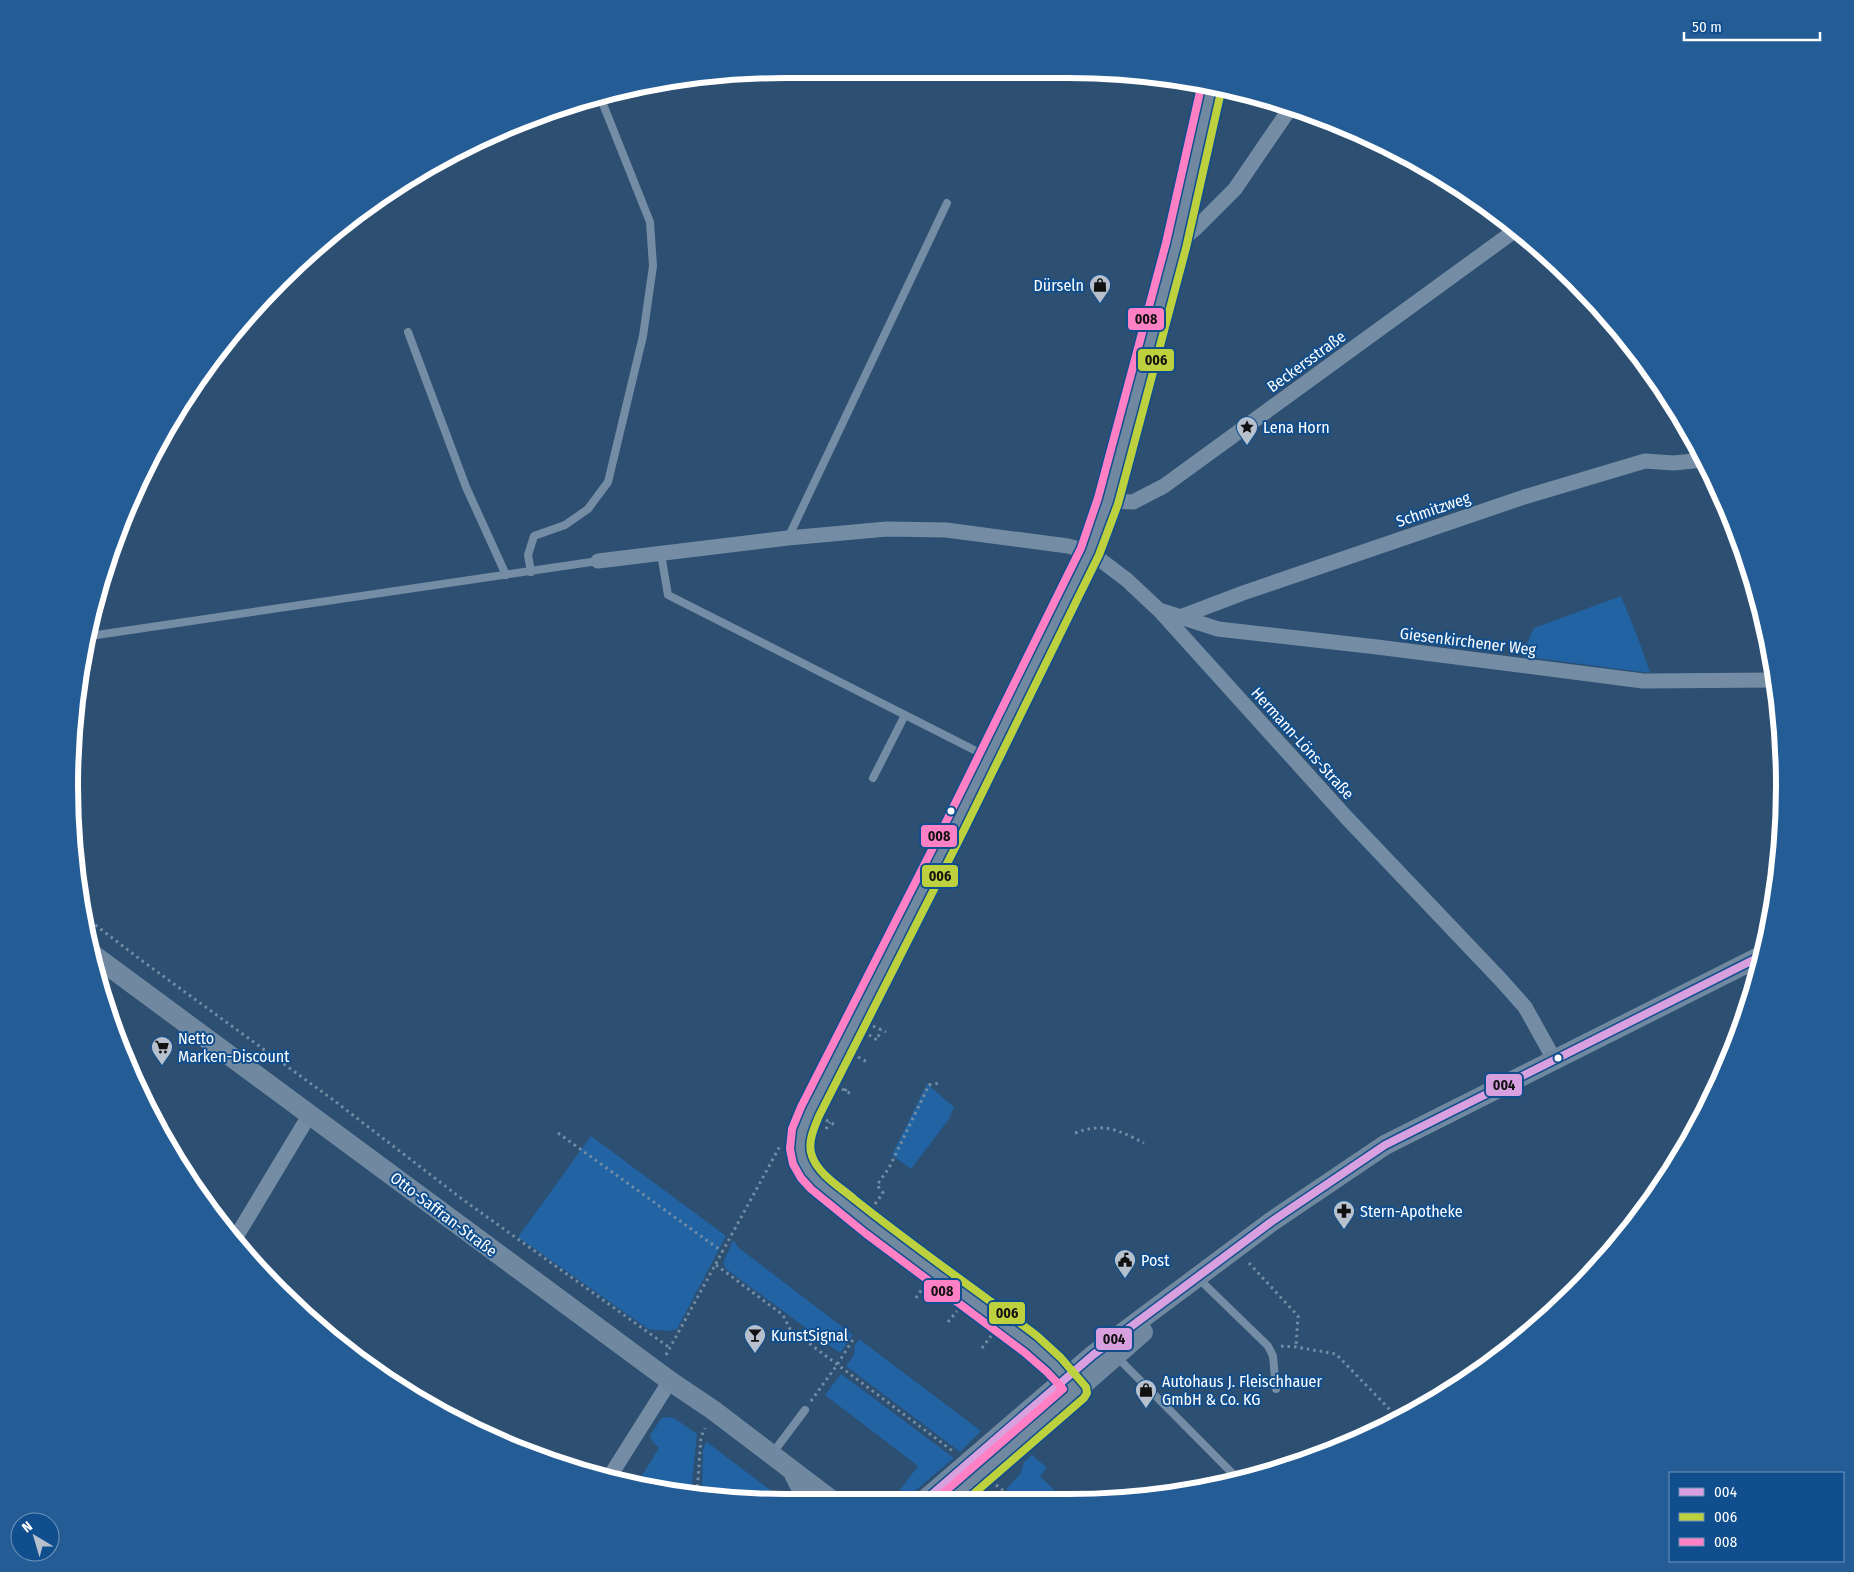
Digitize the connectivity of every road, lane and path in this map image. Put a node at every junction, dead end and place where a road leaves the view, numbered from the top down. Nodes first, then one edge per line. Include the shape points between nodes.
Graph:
1 (1210, 92) edge
2 (602, 102) edge
3 (1287, 112) edge
4 (947, 203) dead end
5 (1511, 234) edge
6 (1176, 245) junction
7 (408, 332) dead end
8 (1697, 461) edge
9 (1108, 501) junction
10 (788, 538) junction
11 (1090, 552) junction
12 (661, 554) junction
13 (598, 561) joint
14 (532, 572) junction
15 (506, 575) junction
16 (1160, 611) junction
17 (1180, 617) junction
18 (94, 635) edge
19 (1768, 680) edge
20 (905, 716) junction
21 (989, 758) junction
22 (873, 778) dead end
23 (90, 920) edge
24 (100, 959) edge
25 (1754, 959) edge
26 (880, 1023) dead end
27 (877, 1028) dead end
28 (882, 1030) dead end
29 (886, 1032) dead end
30 (860, 1059) dead end
31 (1554, 1060) junction
32 (858, 1065) dead end
33 (940, 1083) dead end
34 (848, 1085) dead end
35 (845, 1091) dead end
36 (310, 1114) junction
37 (830, 1122) dead end
38 (826, 1128) dead end
39 (558, 1133) dead end
40 (1075, 1133) dead end
41 (1144, 1143) dead end
42 (800, 1147) junction
43 (864, 1219) junction
44 (238, 1234) edge
45 (1236, 1249) junction
46 (723, 1252) junction
47 (716, 1265) junction
48 (1198, 1278) junction
49 (854, 1338) dead end
50 (1268, 1346) junction
51 (1296, 1347) junction
52 (1111, 1351) junction
53 (837, 1365) junction
54 (670, 1381) junction
55 (1071, 1384) junction
56 (1276, 1389) dead end
57 (713, 1410) junction
58 (805, 1410) joint
59 (1394, 1414) edge
60 (772, 1454) junction
61 (967, 1464) junction
62 (612, 1472) edge
63 (794, 1473) junction
64 (1233, 1474) edge
65 (697, 1488) edge
66 (1005, 1492) dead end
67 (804, 1494) edge
68 (823, 1494) edge
69 (931, 1494) edge
70 (957, 1494) edge
71 (1008, 1494) edge

1 - 6 main road
2 - 14 lane via 650,222 652,266 644,328 608,482 588,509 573,520 534,536 528,555
3 - 6 street via 1235,189
4 - 10 lane
5 - 9 street, Beckersstraße via 1164,486 1133,502
6 - 9 main road
7 - 15 lane via 466,487
8 - 17 street, Schmitzweg via 1645,461 1524,497
9 - 11 main road
10 - 11 street via 888,529 946,530 1068,546
10 - 12 street
11 - 16 street, Hermann-Löns-Straße
11 - 21 main road
12 - 13 street
12 - 20 lane via 668,595
13 - 14 lane
14 - 15 lane
15 - 18 lane
16 - 17 street, Giesenkirchener Weg
16 - 31 street, Hermann-Löns-Straße via 1524,1007
17 - 19 street, Giesenkirchener Weg via 1218,629 1643,681
20 - 21 lane
20 - 22 lane
21 - 42 main road via 810,1112
23 - 47 path via 462,1199 670,1348
24 - 36 main road, Otto-Saffran-Straße
25 - 31 main road
26 - 27 path
28 - 29 path
30 - 32 path
31 - 45 main road via 1385,1145
33 - 43 path via 929,1085 877,1186 883,1193
34 - 35 path
36 - 44 street
36 - 54 main road, Otto-Saffran-Straße
37 - 38 path
39 - 46 path
40 - 41 path via 1089,1128 1115,1129
42 - 43 main road via 802,1160 809,1172
42 - 46 path via 780,1146
43 - 55 main road via 1030,1344
45 - 48 main road
45 - 51 path via 1298,1316
46 - 47 path
47 - 53 path via 783,1315 790,1329
48 - 50 lane
48 - 52 main road
49 - 53 path
50 - 51 path
50 - 56 lane via 1273,1356
51 - 59 path via 1336,1354
52 - 55 main road
52 - 64 lane
53 - 58 path
53 - 61 path
54 - 57 main road, Otto-Saffran-Straße
54 - 62 street
55 - 61 main road
55 - 70 main road
57 - 60 main road, Otto-Saffran-Straße
57 - 65 path via 701,1437
58 - 60 lane
60 - 63 main road, Otto-Saffran-Straße
61 - 69 main road
63 - 67 main road, Otto-Saffran-Straße
63 - 68 main road, Otto-Saffran-Straße
66 - 71 path

